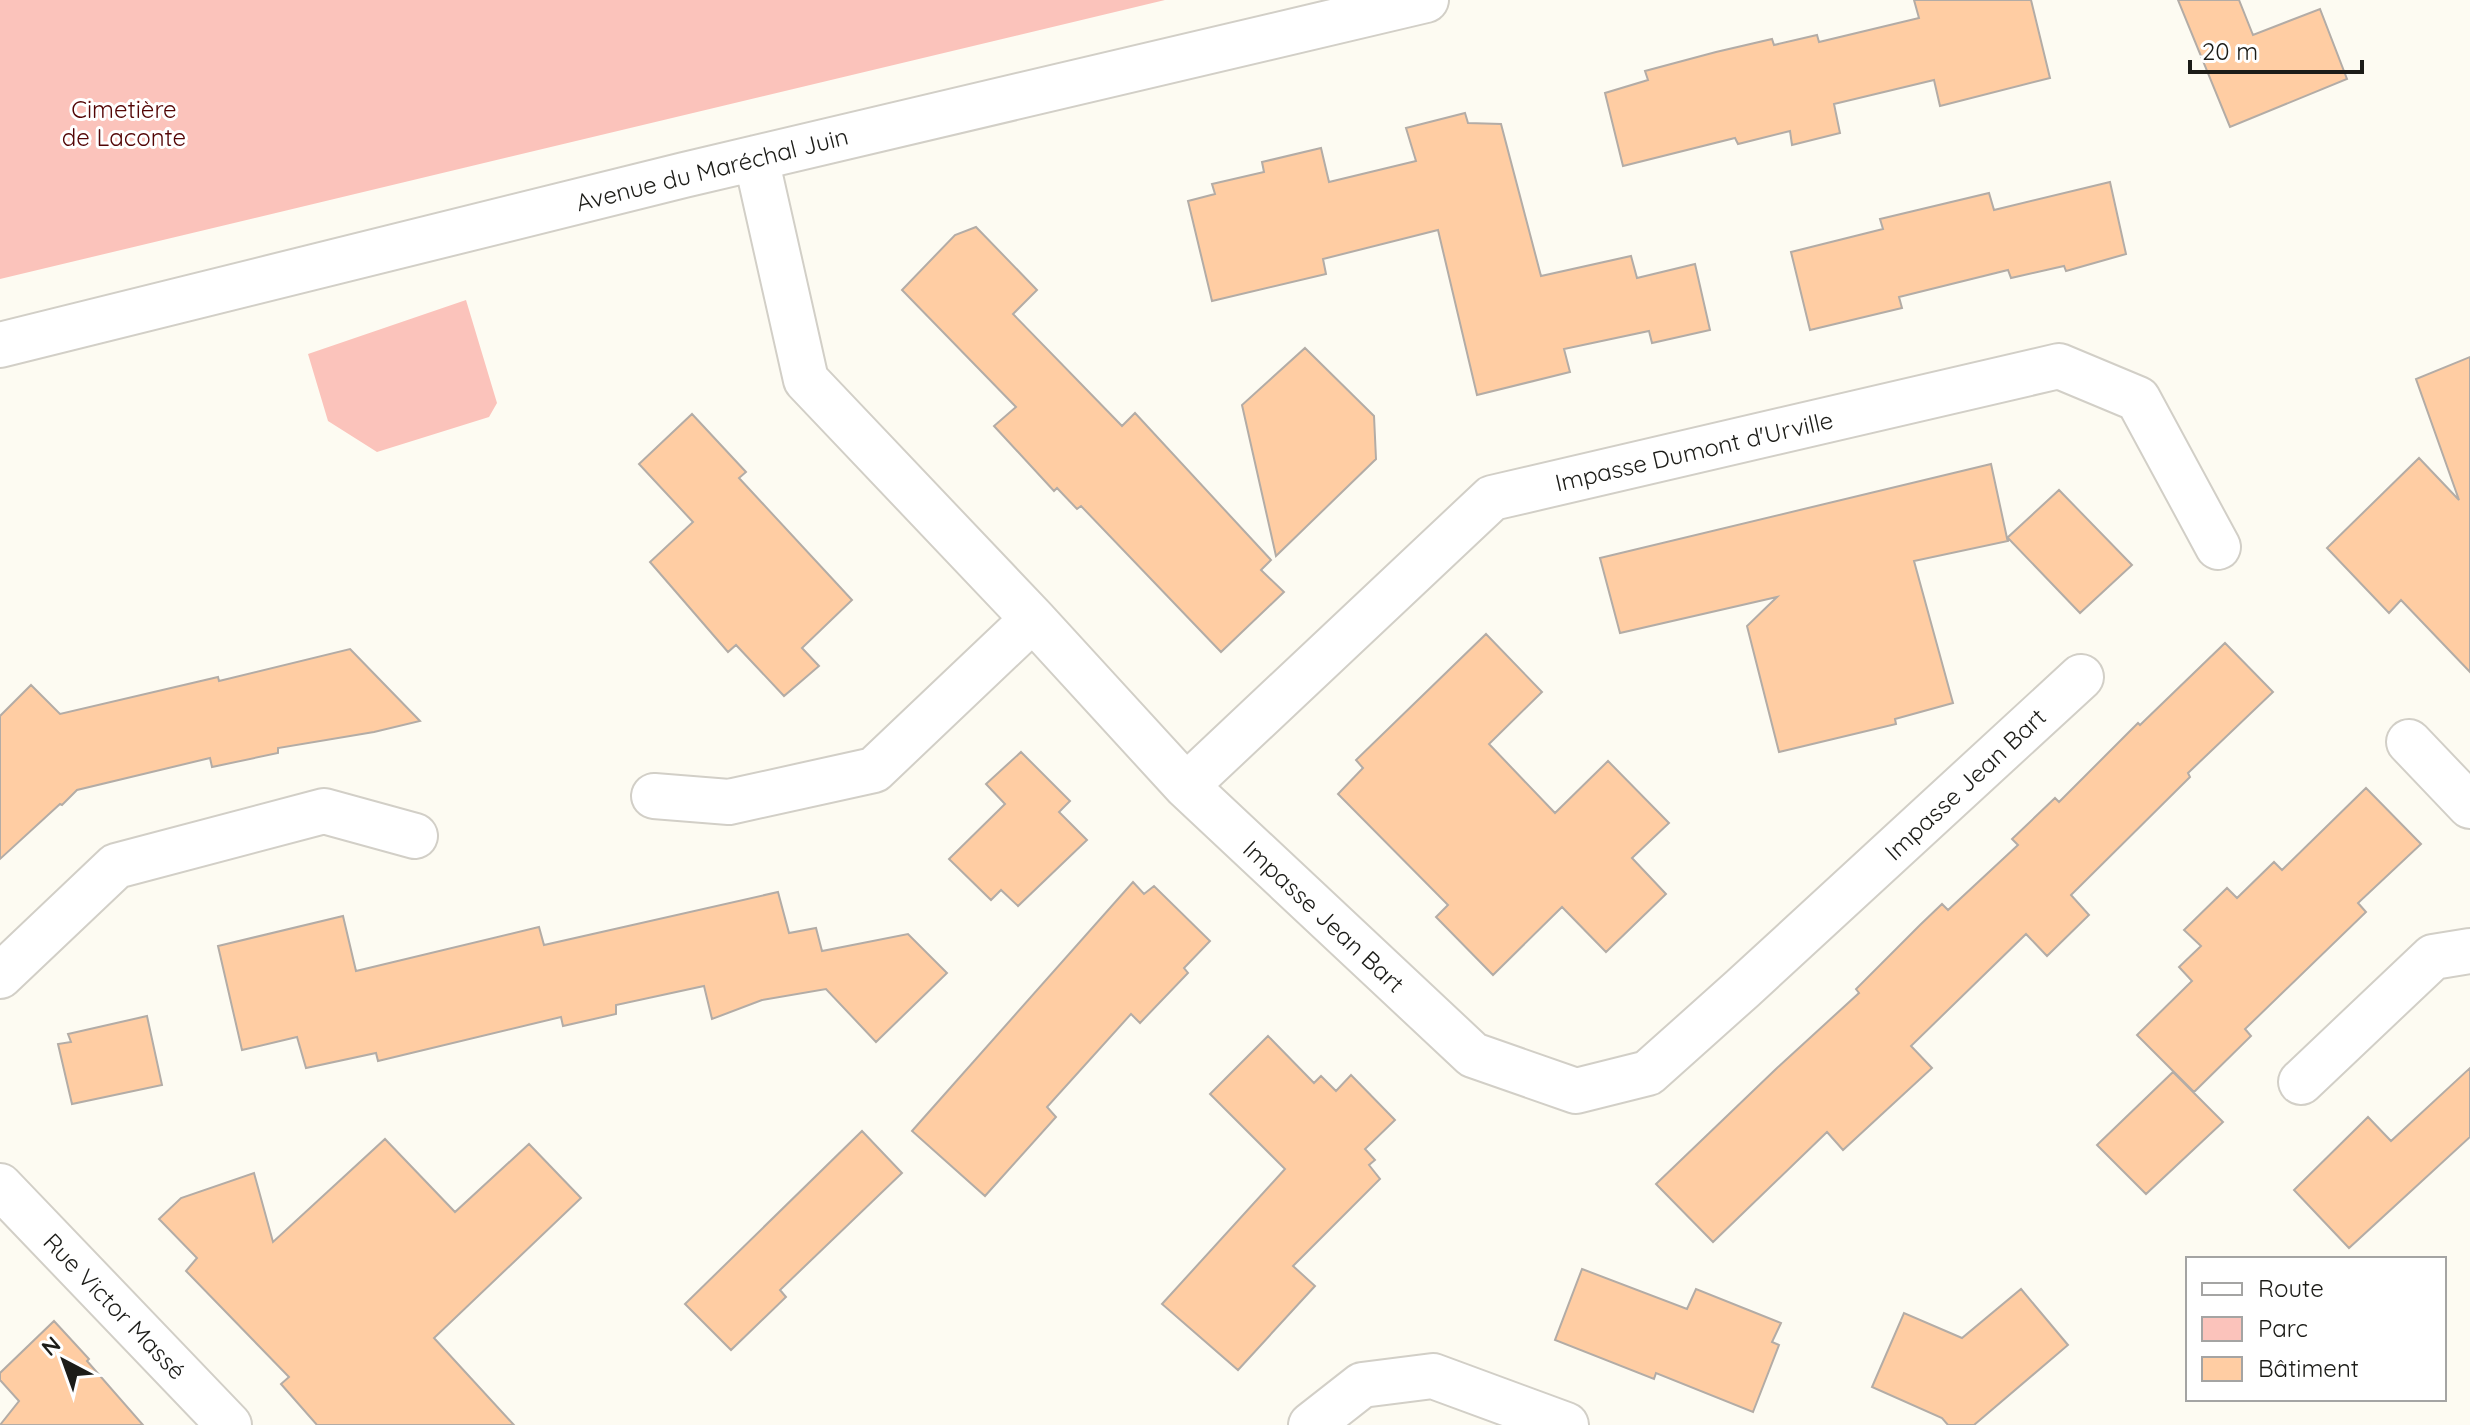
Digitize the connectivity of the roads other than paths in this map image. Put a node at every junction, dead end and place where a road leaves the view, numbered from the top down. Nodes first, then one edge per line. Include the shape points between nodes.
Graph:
1 (1426, 0) edge
2 (756, 158) junction
3 (0, 345) edge
4 (2218, 547) dead end
5 (1033, 619) junction
6 (2081, 677) dead end
7 (2409, 742) dead end
8 (1186, 786) junction
9 (654, 796) dead end
10 (2470, 806) edge
11 (415, 836) dead end
12 (2470, 951) edge
13 (0, 976) edge
14 (2301, 1082) dead end
15 (0, 1186) edge
16 (229, 1425) edge
17 (1311, 1425) edge
18 (1566, 1425) edge

1 - 2 street, Avenue du Maréchal Juin
2 - 3 street, Avenue du Maréchal Juin
2 - 5 street, Impasse Jean Bart via 806,380
4 - 8 street, Impasse Dumont d'Urville via 2138,399 2059,366 1492,498
5 - 8 street, Impasse Jean Bart
5 - 9 street via 874,770 729,802
6 - 8 street, Impasse Jean Bart via 1648,1073 1576,1091 1473,1055
7 - 10 street
11 - 13 street via 324,811 116,866
12 - 14 street via 2433,957
15 - 16 street, Rue Victor Massé
17 - 18 street via 1362,1385 1433,1376

